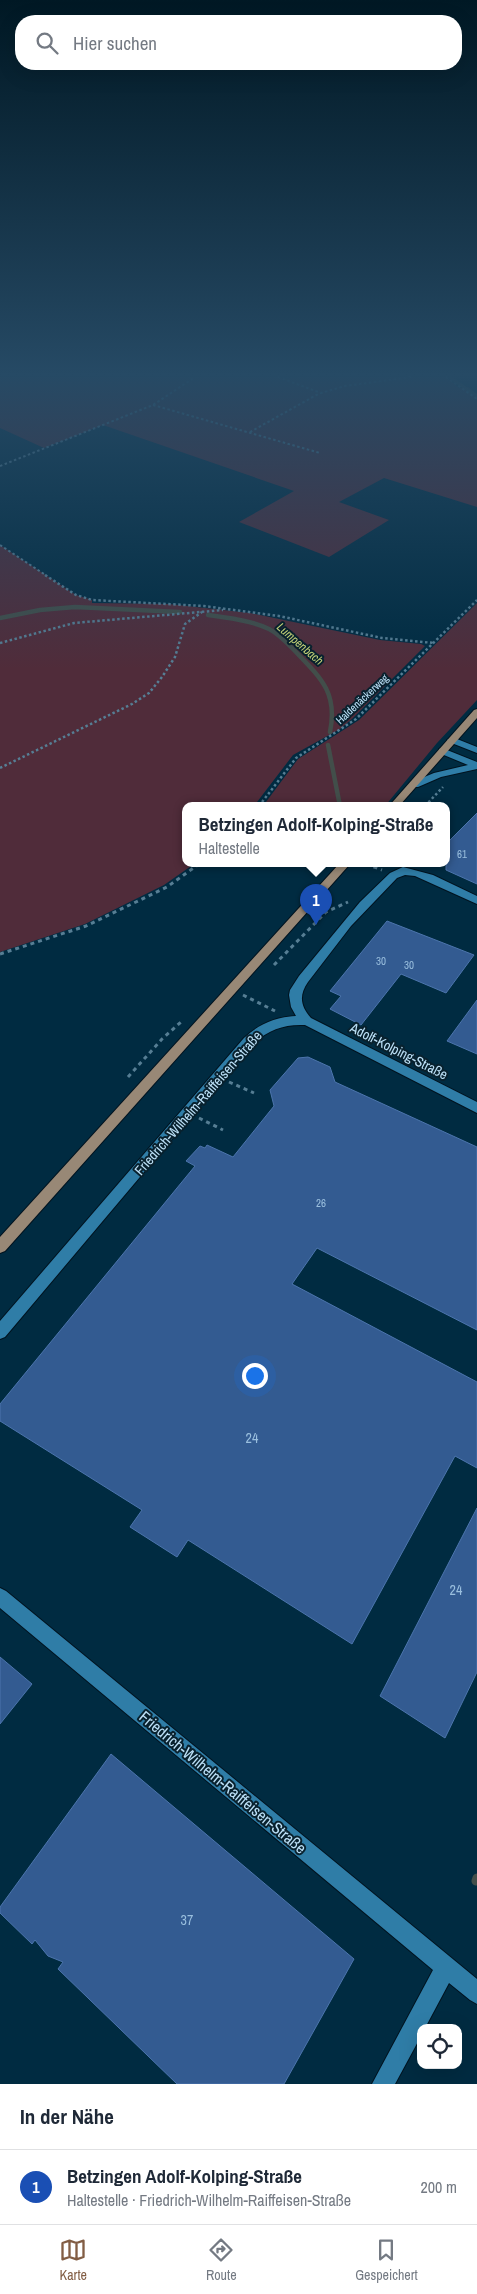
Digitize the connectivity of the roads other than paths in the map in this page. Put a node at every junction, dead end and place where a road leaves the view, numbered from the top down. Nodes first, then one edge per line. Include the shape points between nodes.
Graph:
1 (477, 712) edge
2 (452, 740) junction
3 (477, 750) edge
4 (442, 751) junction
5 (477, 766) edge
6 (414, 785) junction
7 (398, 802) edge
8 (343, 867) edge
9 (477, 900) edge
10 (307, 1022) junction
11 (477, 1108) edge
12 (0, 1247) edge
13 (0, 1332) edge
14 (0, 1597) edge
15 (446, 1967) junction
16 (477, 1993) edge
17 (382, 2084) edge

1 - 2 main road
2 - 3 street
2 - 4 main road
4 - 5 street
4 - 6 main road
5 - 6 street via 438,775
6 - 7 main road
8 - 12 main road
9 - 10 street via 408,871 392,875 296,990 298,1013
10 - 11 street, Adolf-Kolping-Straße
10 - 13 street, Friedrich-Wilhelm-Raiffeisen-Straße via 272,1023 260,1030
14 - 15 street, Friedrich-Wilhelm-Raiffeisen-Straße
15 - 16 street, Friedrich-Wilhelm-Raiffeisen-Straße
15 - 17 street

